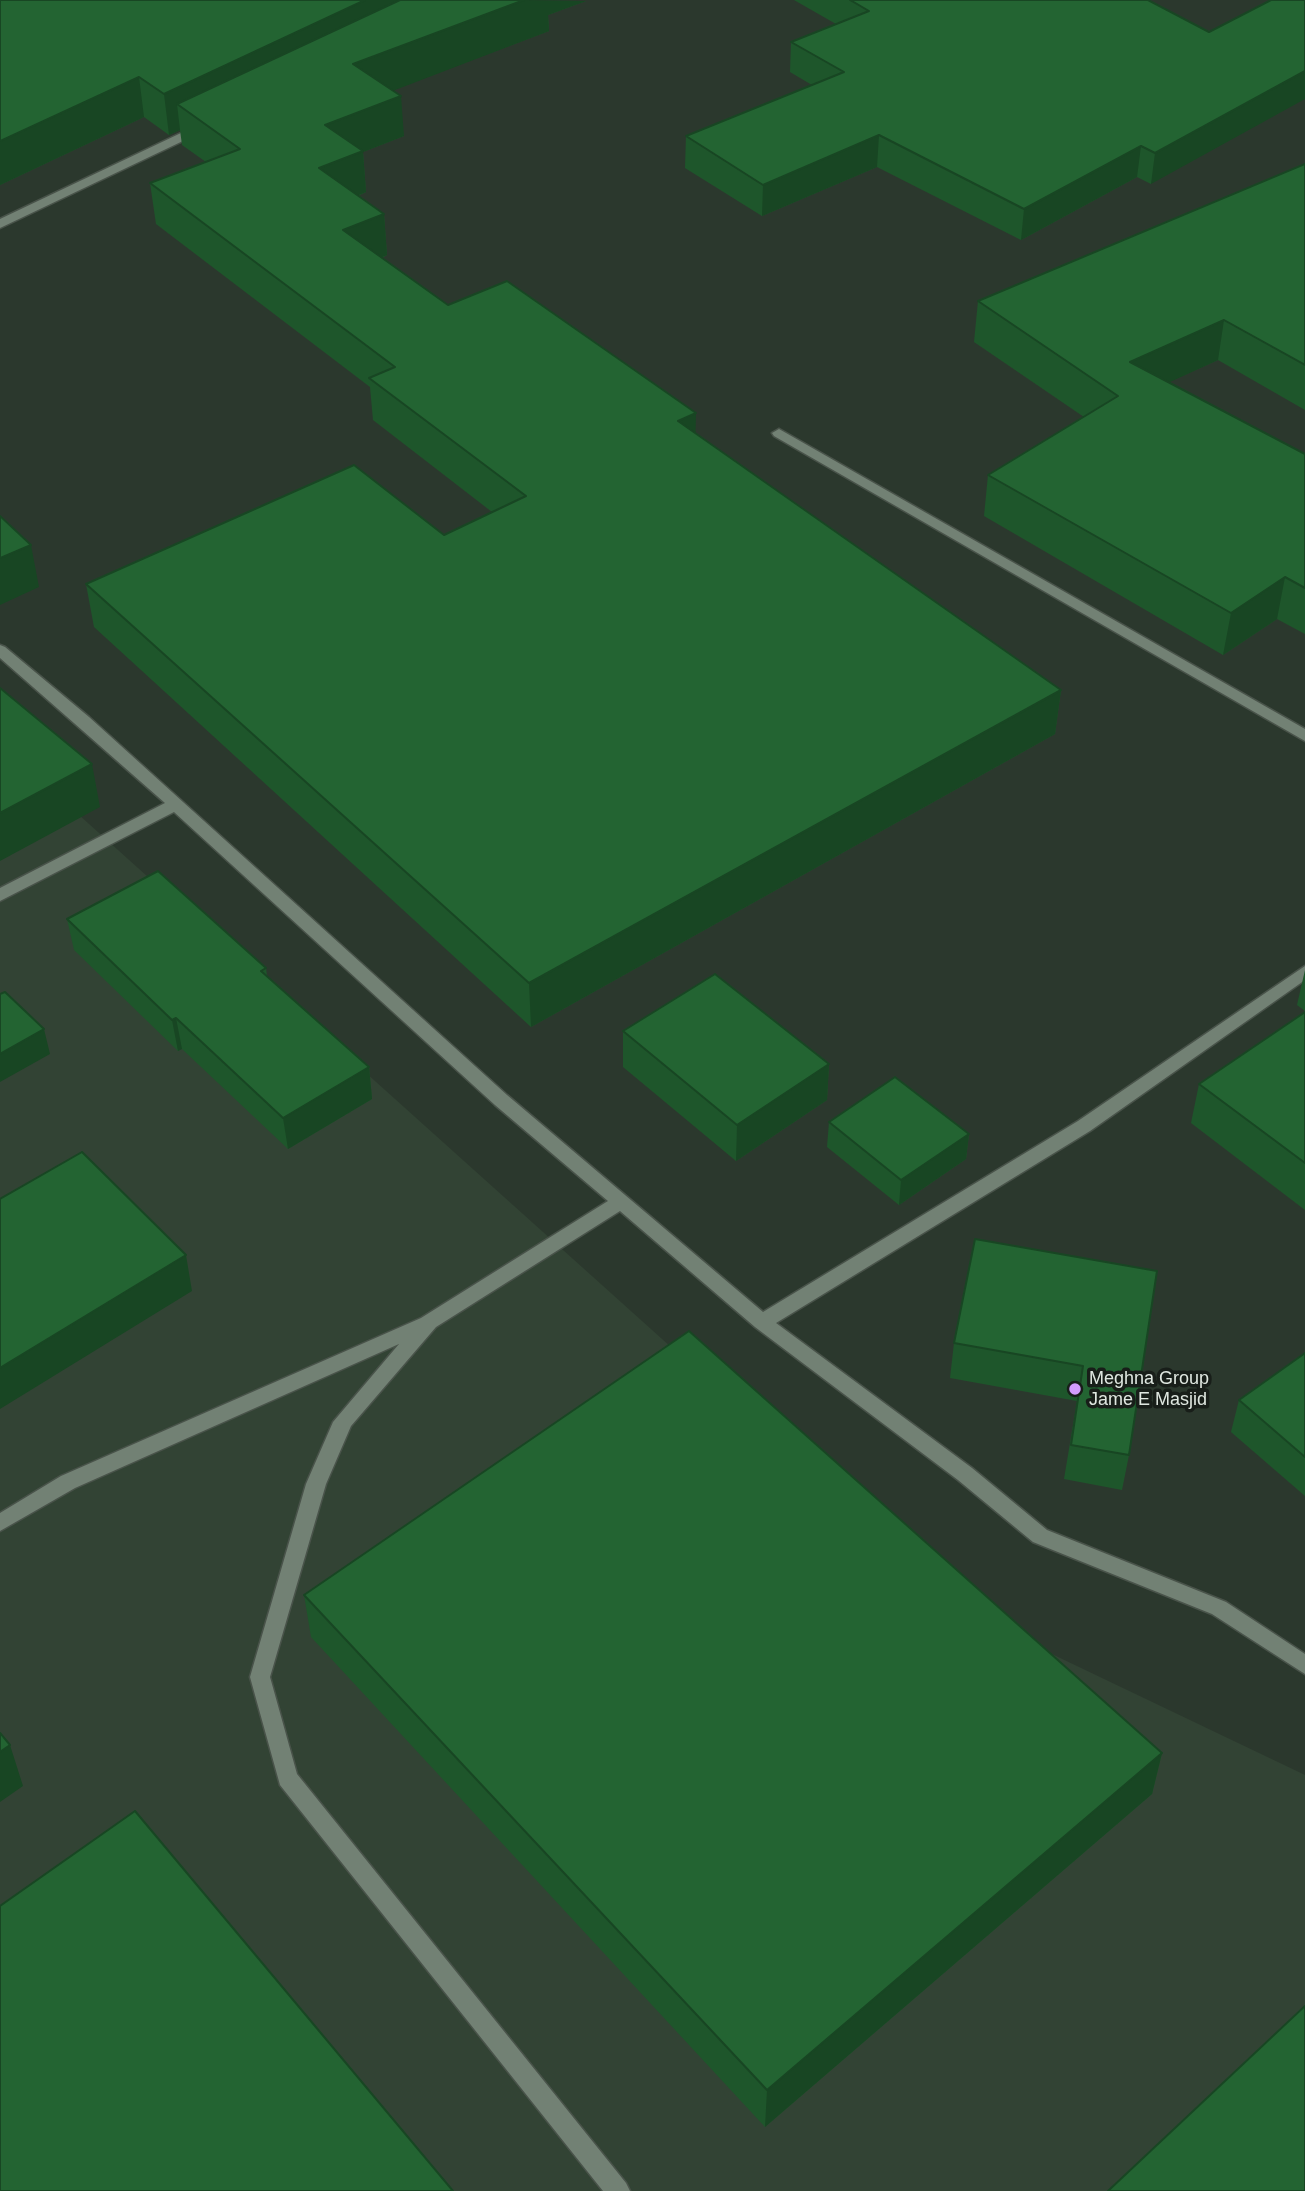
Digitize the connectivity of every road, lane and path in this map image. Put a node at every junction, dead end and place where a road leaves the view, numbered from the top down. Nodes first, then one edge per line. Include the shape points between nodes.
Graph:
1 (212, 122) edge
2 (0, 224) edge
3 (779, 432) dead end
4 (0, 650) edge
5 (1305, 736) edge
6 (176, 804) junction
7 (0, 895) edge
8 (1305, 972) edge
9 (621, 1202) junction
10 (429, 1322) junction
11 (762, 1322) junction
12 (0, 1523) edge
13 (1305, 1665) edge
14 (618, 2191) edge

1 - 2 street
3 - 5 street
4 - 6 street
6 - 7 street
6 - 9 street via 501,1100
8 - 11 street via 1084,1126
9 - 10 street
9 - 11 street
10 - 12 street via 68,1482
10 - 14 street via 344,1422 316,1484 260,1677 288,1778
11 - 13 street via 1040,1536 1219,1608

